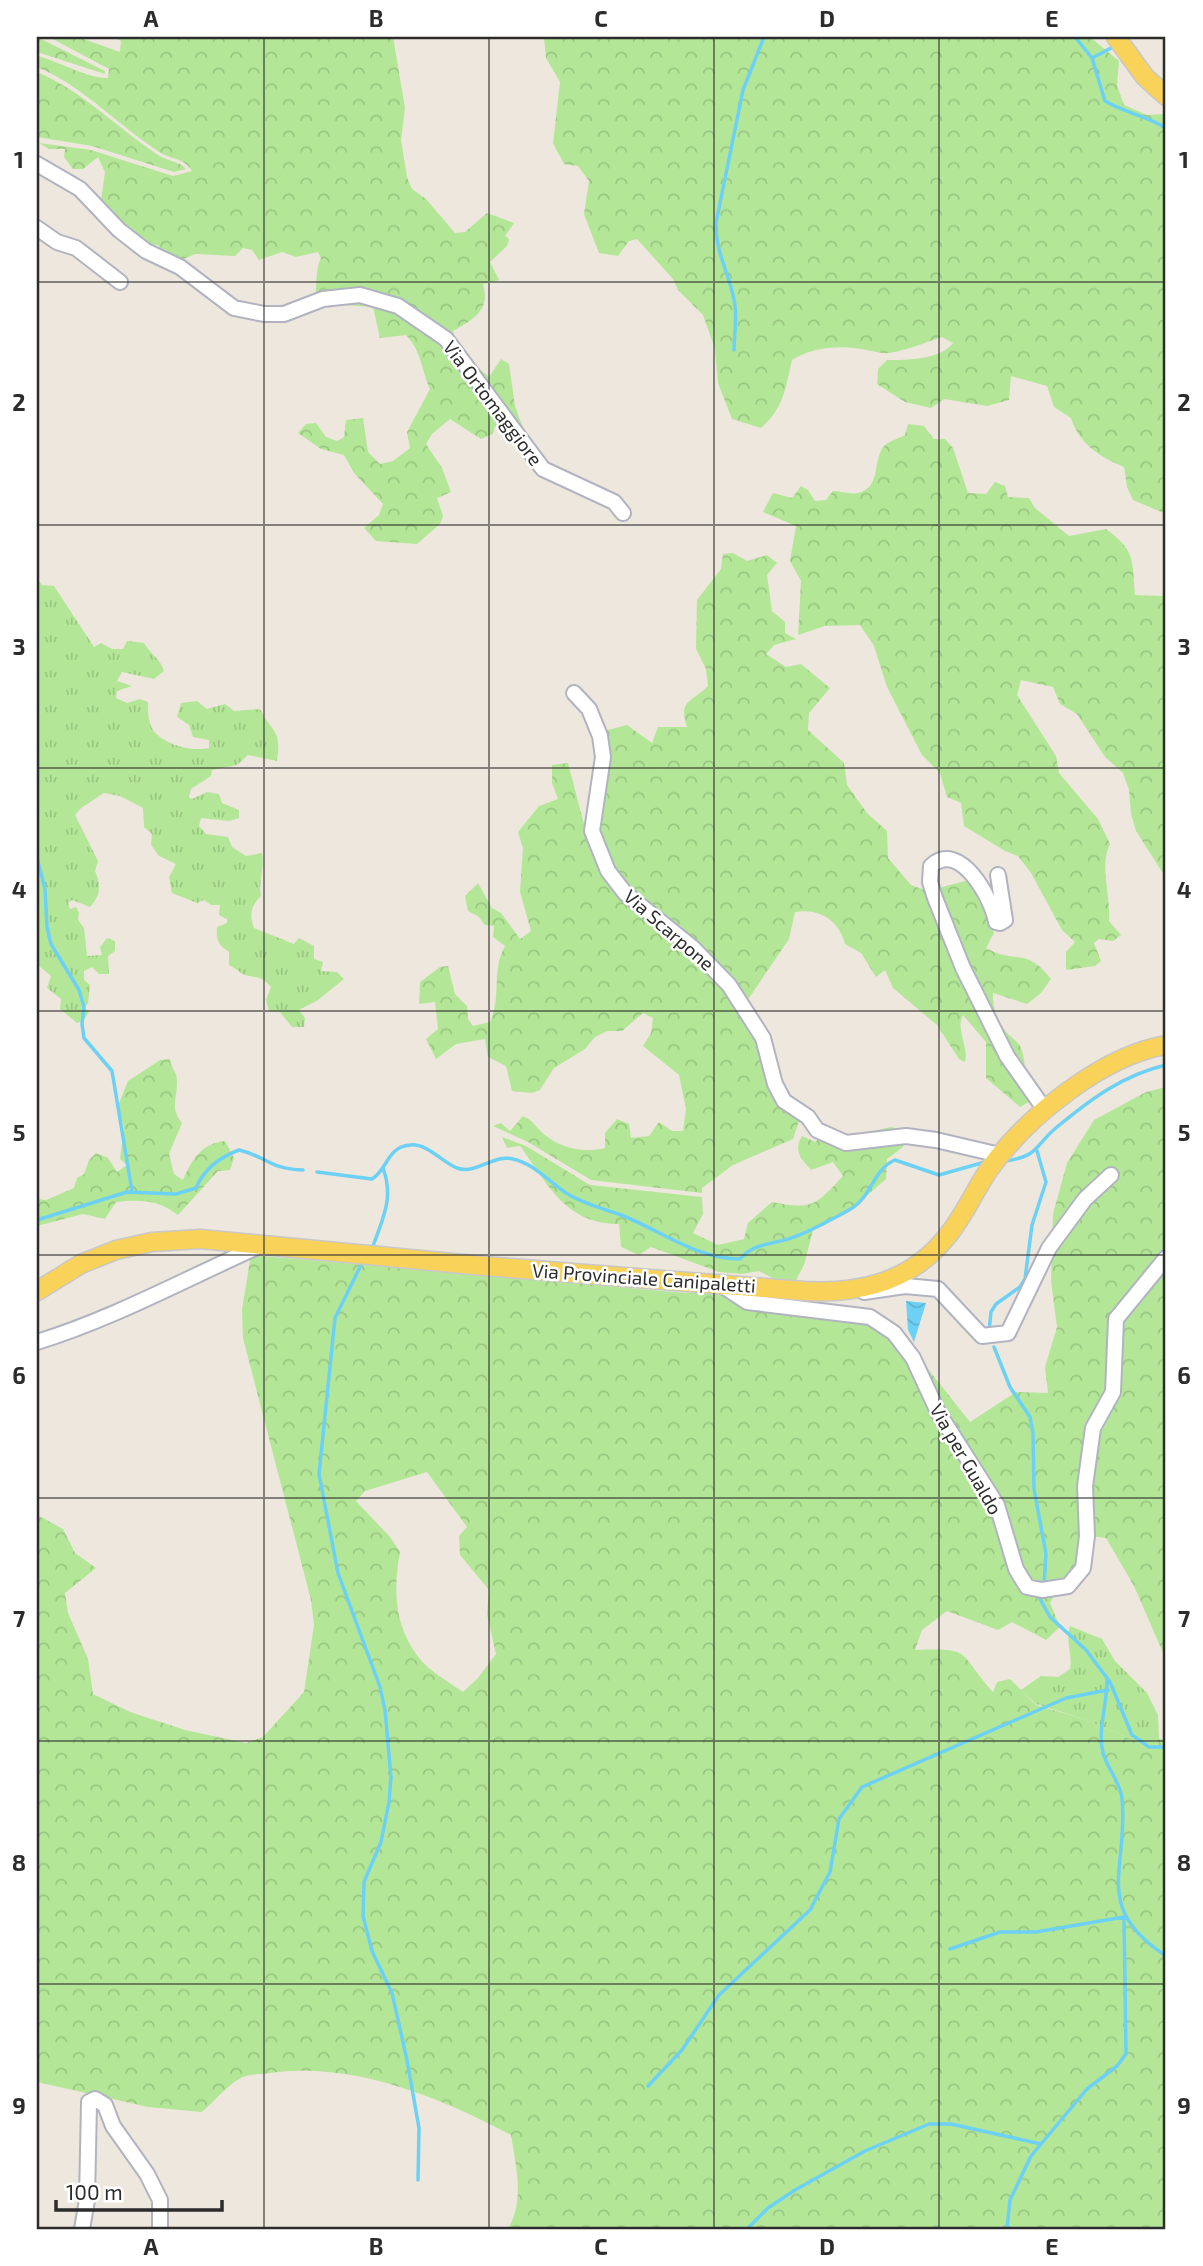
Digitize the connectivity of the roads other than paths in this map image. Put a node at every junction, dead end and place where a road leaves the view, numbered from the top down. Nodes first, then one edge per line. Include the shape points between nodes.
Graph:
1 (1119, 41) edge
2 (1166, 96) edge
3 (37, 164) edge
4 (37, 228) edge
5 (120, 282) dead end
6 (623, 513) dead end
7 (574, 693) dead end
8 (998, 875) dead end
9 (1166, 1045) edge
10 (1045, 1110) junction
11 (995, 1161) junction
12 (1111, 1175) dead end
13 (262, 1245) junction
14 (1166, 1258) edge
15 (719, 1283) junction
16 (37, 1291) edge
17 (852, 1291) junction
18 (37, 1342) edge
19 (82, 2229) edge
20 (160, 2229) edge

1 - 2 main road via 1145,78
3 - 6 street, Via Ortomaggiore via 80,189 118,230 146,251 180,267 234,307 284,314 324,299 360,295 398,306 446,339 543,469 614,502
4 - 5 street via 76,248
7 - 11 street, Via Scarpone via 589,709 600,736 603,757 592,831 608,871 625,893 693,948 729,985 763,1038 784,1101 808,1117 817,1130 846,1143 906,1136
8 - 10 street via 1005,920 1000,923 984,889 962,866 937,860 931,866 930,882 991,1028
9 - 10 main road, Via Provinciale Canipaletti via 1108,1066
10 - 11 main road, Via Provinciale Canipaletti
11 - 17 main road, Via Provinciale Canipaletti via 945,1240 926,1259 891,1280
12 - 17 street via 1085,1199 1049,1248 1008,1333 982,1336 938,1289 905,1286 870,1293
13 - 15 main road, Via Provinciale Canipaletti
13 - 16 main road, Via Provinciale Canipaletti via 200,1239 152,1242 81,1264
13 - 18 street via 141,1302
14 - 15 street, Via per Gualdo via 1116,1318 1114,1392 1091,1440 1083,1568 1068,1586 1054,1589 1027,1587 1016,1569 997,1505 894,1333 870,1317 747,1303
15 - 17 main road, Via Provinciale Canipaletti
19 - 20 street via 89,2102 95,2099 105,2105 113,2126 160,2200

